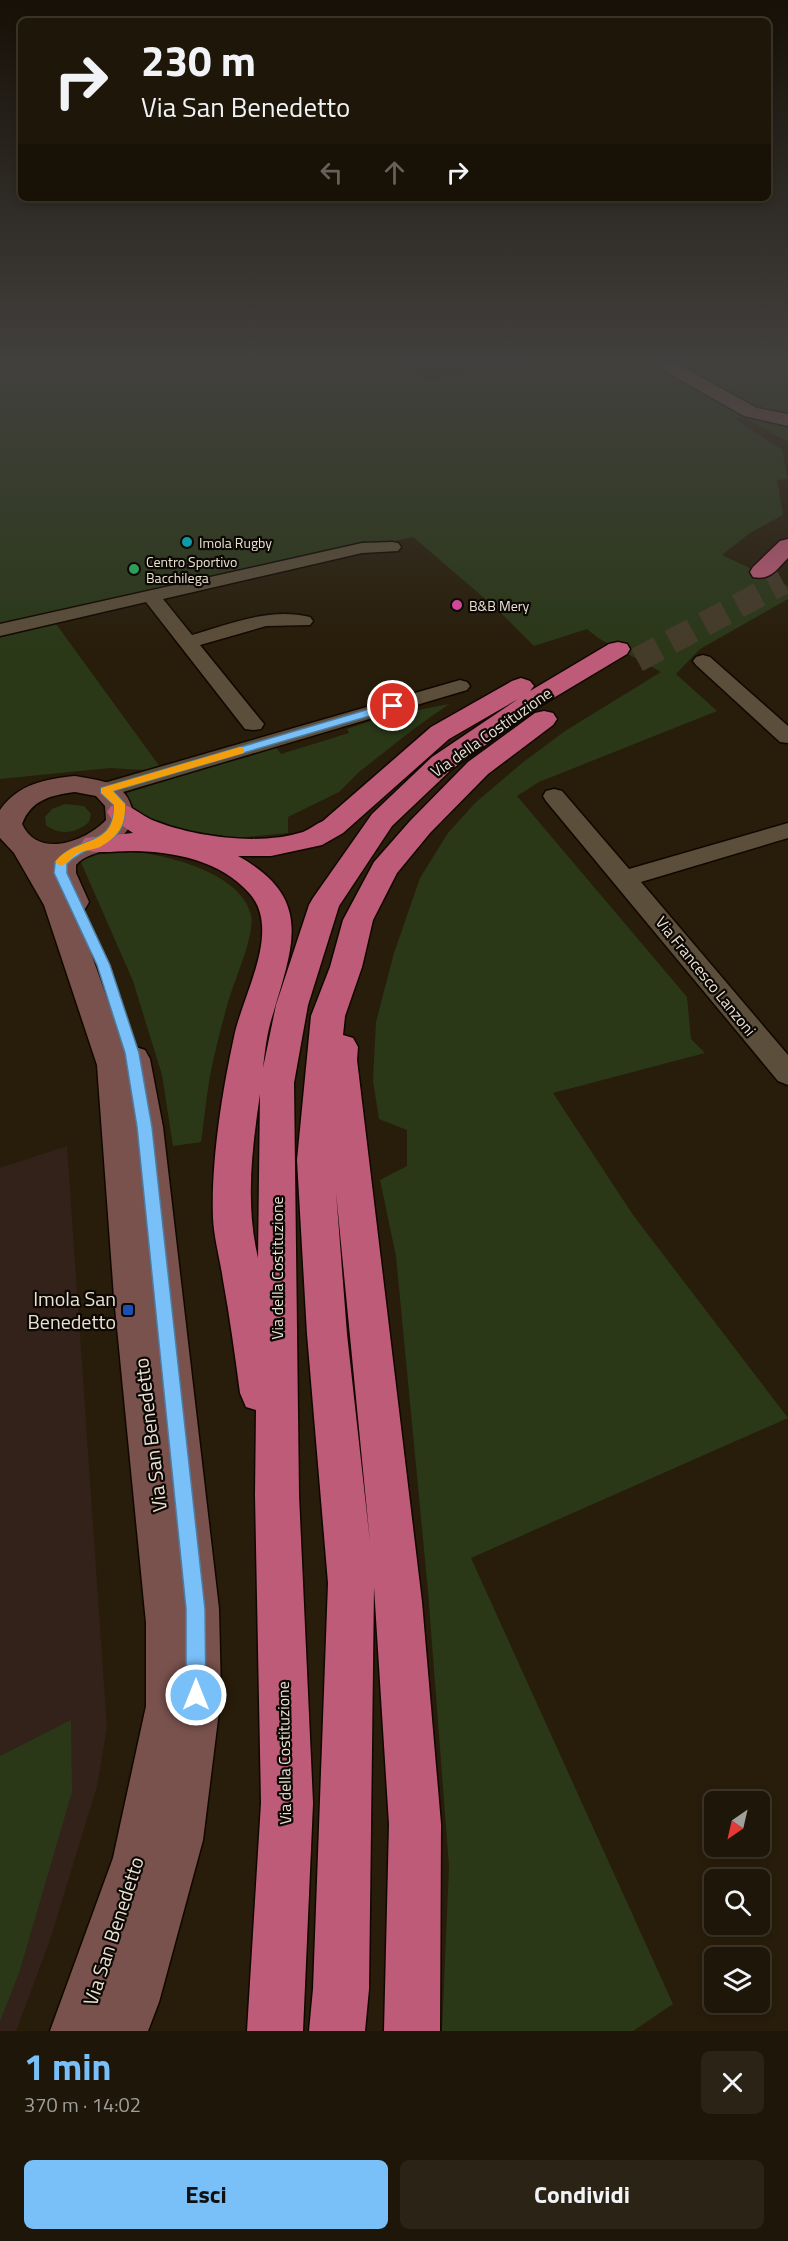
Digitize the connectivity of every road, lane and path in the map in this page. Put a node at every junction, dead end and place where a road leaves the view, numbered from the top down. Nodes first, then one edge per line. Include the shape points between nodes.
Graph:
1 (788, 546) edge
2 (392, 547) dead end
3 (761, 572) dead end
4 (152, 597) junction
5 (303, 621) dead end
6 (0, 630) edge
7 (188, 642) junction
8 (627, 655) junction
9 (703, 661) dead end
10 (460, 686) dead end
11 (253, 724) dead end
12 (788, 737) edge
13 (41, 789) junction
14 (0, 791) edge
15 (554, 796) dead end
16 (113, 801) junction
17 (10, 829) edge
18 (788, 830) edge
19 (84, 848) junction
20 (625, 878) junction
21 (346, 966) junction
22 (788, 1074) edge
23 (277, 1495) junction
24 (78, 2031) edge
25 (120, 2031) edge
26 (275, 2031) edge
27 (337, 2031) edge
28 (412, 2031) edge

1 - 3 highway
2 - 4 street via 362,548
4 - 6 street
4 - 7 street
5 - 7 street via 265,620
7 - 11 street
8 - 16 highway via 584,658 500,696 440,733 333,827 312,839 271,847 211,846 141,826
8 - 21 highway, Via della Costituzione via 478,768 420,827 384,869 358,920
8 - 23 highway, Via della Costituzione via 531,701 442,763 382,820 324,905 292,1005 278,1083
9 - 12 street
10 - 16 street
13 - 14 street
13 - 16 street via 75,784
13 - 17 street via 17,804
15 - 20 street, Via Francesco Lanzoni
16 - 19 street, Via San Benedetto via 115,830
17 - 19 street via 38,851
17 - 24 street, Via San Benedetto via 59,905 114,1065 134,1297 170,1623 171,1706 139,1858
18 - 20 street
19 - 23 highway via 134,841 167,844 215,856 240,868 260,885 274,909 279,927 277,942 252,1029 237,1126 232,1220
19 - 25 street, Via San Benedetto via 61,863 61,873 104,965 132,1053 145,1127 196,1609 196,1695 177,1840
20 - 22 street, Via Francesco Lanzoni
21 - 27 highway, Via della Costituzione via 328,1016 315,1160 351,1583
21 - 28 highway via 340,1060 399,1602 415,1824
23 - 26 highway, Via della Costituzione via 287,1803

